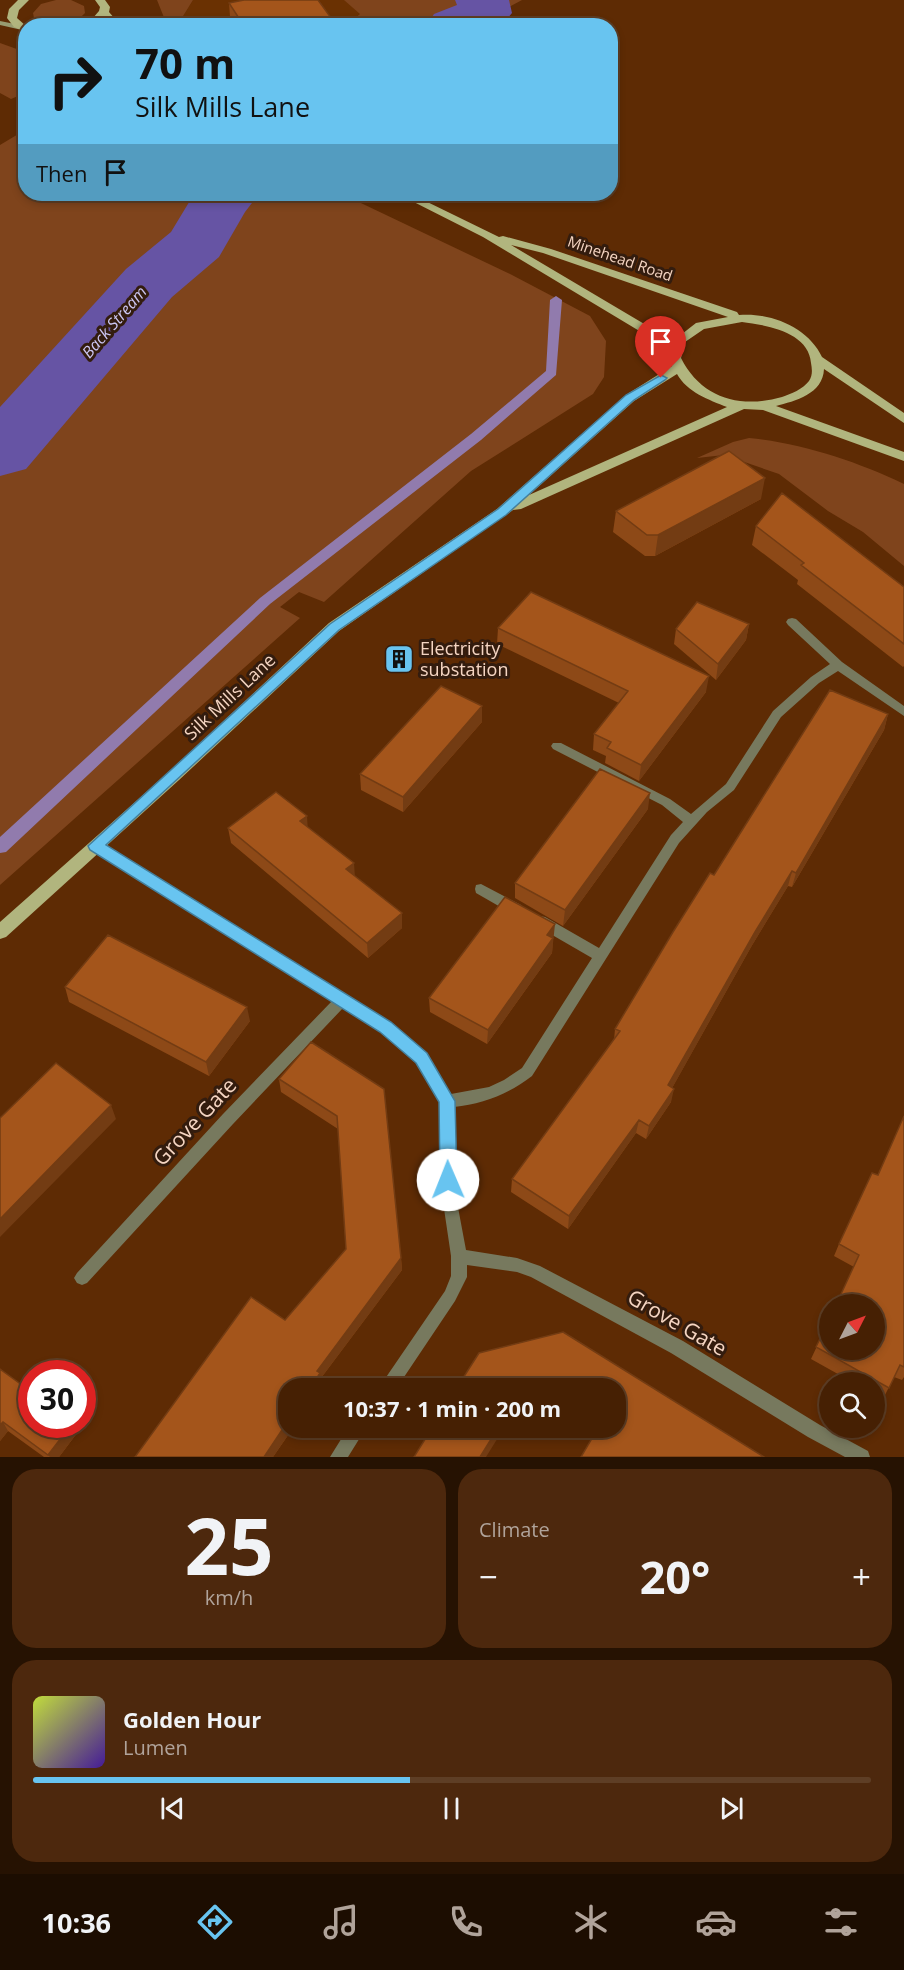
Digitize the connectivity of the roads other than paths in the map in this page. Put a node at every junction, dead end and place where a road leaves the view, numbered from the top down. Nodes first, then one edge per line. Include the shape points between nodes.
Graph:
1 (24, 0) edge
2 (100, 0) edge
3 (104, 12) junction
4 (98, 18) edge
5 (110, 18) edge
6 (0, 23) edge
7 (18, 25) edge
8 (18, 28) edge
9 (417, 201) edge
10 (487, 235) junction
11 (742, 318) junction
12 (676, 348) junction
13 (819, 360) junction
14 (677, 368) junction
15 (742, 405) junction
16 (761, 405) junction
17 (904, 419) edge
18 (904, 457) edge
19 (502, 512) junction
20 (792, 622) dead end
21 (838, 665) junction
22 (904, 712) edge
23 (557, 746) dead end
24 (691, 821) junction
25 (95, 846) junction
26 (481, 889) dead end
27 (0, 932) edge
28 (601, 956) junction
29 (342, 1000) junction
30 (447, 1101) junction
31 (459, 1256) junction
32 (82, 1278) dead end
33 (394, 1378) edge
34 (351, 1438) edge
35 (338, 1457) edge
36 (862, 1457) edge

1 - 7 main road via 12,14
2 - 3 main road
3 - 4 main road
3 - 5 main road
6 - 8 main road
9 - 10 main road, Minehead Road
10 - 11 main road, Minehead Road via 547,251
10 - 12 main road, Minehead Road
11 - 12 main road via 699,325 684,335
11 - 13 main road via 760,319 792,331 814,350
12 - 14 main road
13 - 16 main road via 818,376 807,391 787,401
13 - 17 main road
14 - 15 main road via 700,392
14 - 19 main road, Silk Mills Lane via 630,398
15 - 16 main road
15 - 19 main road, Silk Mills Lane
16 - 18 main road
19 - 25 main road, Silk Mills Lane via 334,627
20 - 21 street
21 - 22 street
21 - 24 street via 777,714 730,787
23 - 24 street via 666,802
24 - 28 street via 675,839
25 - 27 main road, Silk Mills Lane
25 - 29 street
26 - 28 street
28 - 30 street via 527,1072 498,1091 474,1099
29 - 30 street via 385,1027 422,1058
29 - 32 street, Grove Gate
30 - 31 street via 450,1202
31 - 33 street via 459,1277 450,1296
31 - 36 street, Grove Gate via 517,1264 535,1271 677,1347
34 - 35 street

